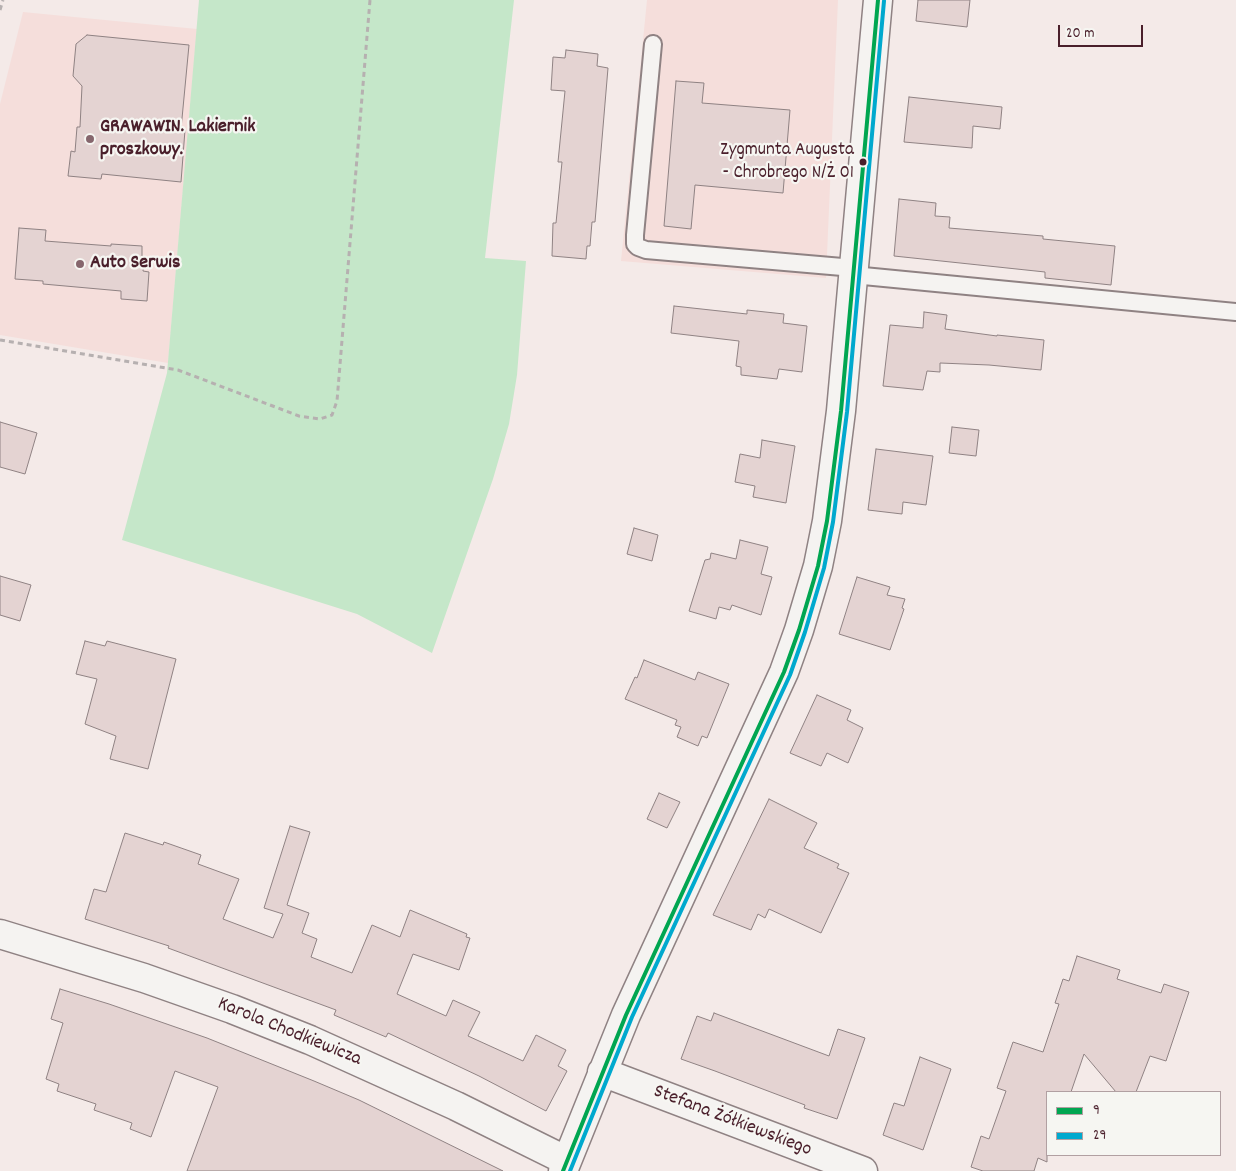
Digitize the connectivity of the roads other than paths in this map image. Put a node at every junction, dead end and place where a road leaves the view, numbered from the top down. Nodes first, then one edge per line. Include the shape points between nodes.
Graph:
1 (878, 0) edge
2 (653, 44) dead end
3 (853, 272) junction
4 (1236, 312) edge
5 (0, 934) edge
6 (602, 1072) junction
7 (565, 1166) edge
8 (863, 1171) edge

1 - 3 street
2 - 3 lane via 635,240 638,247
3 - 4 lane
3 - 6 street via 841,411 827,521 799,630 773,697
5 - 7 street, Karola Chodkiewicza via 144,978 310,1040 456,1106
6 - 7 street
6 - 8 street, Stefana Żółkiewskiego

